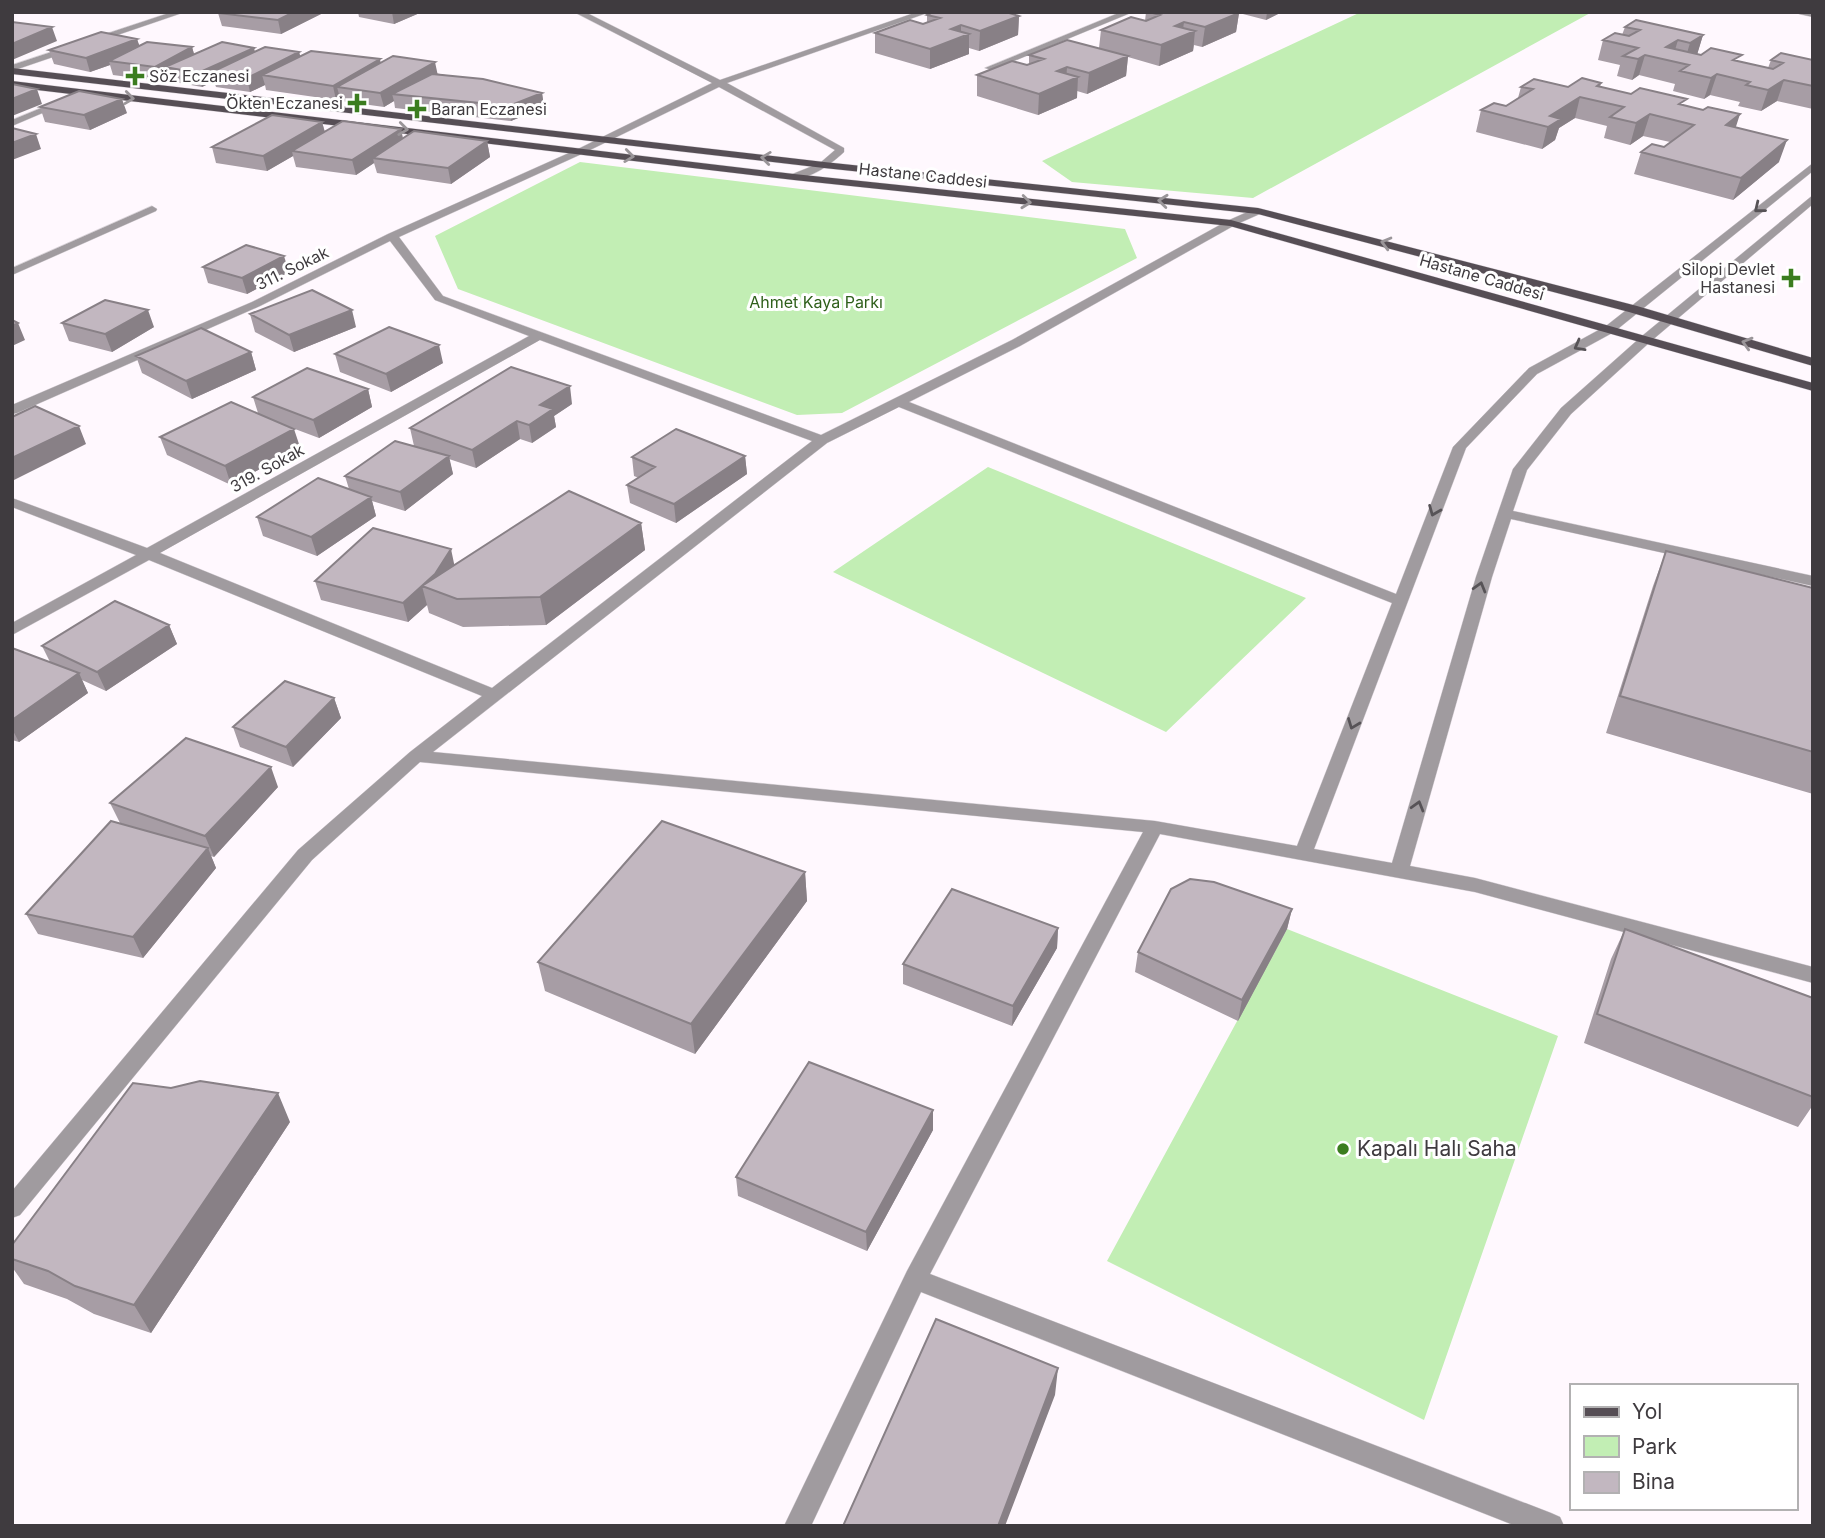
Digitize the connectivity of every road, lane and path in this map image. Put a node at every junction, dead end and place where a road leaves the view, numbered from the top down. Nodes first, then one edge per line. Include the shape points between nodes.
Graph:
1 (181, 12) edge
2 (578, 12) edge
3 (926, 12) edge
4 (1129, 12) edge
5 (1802, 12) edge
6 (1813, 15) edge
7 (989, 68) edge
8 (12, 70) edge
9 (719, 83) junction
10 (12, 84) edge
11 (86, 93) junction
12 (12, 123) edge
13 (604, 139) junction
14 (583, 150) junction
15 (824, 165) junction
16 (1813, 166) edge
17 (794, 177) junction
18 (1813, 198) edge
19 (152, 209) dead end
20 (1258, 211) junction
21 (1231, 223) junction
22 (392, 236) junction
23 (12, 272) edge
24 (1633, 309) junction
25 (1670, 320) junction
26 (1610, 329) junction
27 (539, 335) junction
28 (1646, 339) junction
29 (1813, 362) edge
30 (1813, 387) edge
31 (898, 402) junction
32 (12, 410) edge
33 (822, 440) junction
34 (12, 502) edge
35 (1505, 513) junction
36 (148, 554) junction
37 (1813, 581) edge
38 (1400, 601) junction
39 (12, 630) edge
40 (493, 695) junction
41 (416, 756) junction
42 (1155, 827) junction
43 (1303, 854) junction
44 (1399, 872) junction
45 (1813, 975) edge
46 (12, 1208) edge
47 (915, 1279) junction
48 (797, 1526) edge
49 (1551, 1526) edge

1 - 8 street
2 - 9 street
3 - 9 street, 311. Sokak
4 - 7 street
5 - 6 street
8 - 13 main road, Hastane Caddesi
9 - 13 street, 311. Sokak
9 - 15 street via 841,150
10 - 11 main road, Hastane Caddesi
11 - 12 street
11 -> 14 main road, Hastane Caddesi
13 - 14 street, 311. Sokak
15 -> 13 main road, Hastane Caddesi
14 -> 17 main road, Hastane Caddesi
14 - 22 street, 311. Sokak
15 - 17 street
20 -> 15 main road, Hastane Caddesi
16 -> 24 street
17 -> 21 main road, Hastane Caddesi
18 - 25 street
19 - 23 street
20 - 21 street
24 -> 20 main road, Hastane Caddesi
21 - 26 main road, Hastane Caddesi
21 - 31 street via 1016,343
22 - 27 street via 439,298
22 - 32 street, 311. Sokak via 256,304
24 - 25 main road, Hastane Caddesi
24 - 26 street
25 - 28 street
29 -> 25 main road, Hastane Caddesi
26 - 28 main road, Hastane Caddesi
26 -> 38 street via 1533,371 1460,447
27 - 33 street
27 - 36 street, 319. Sokak
28 - 30 main road, Hastane Caddesi
28 - 35 street via 1566,411 1520,469
31 - 33 street
31 - 38 street
33 - 40 street
34 - 36 street
35 - 37 street
44 -> 35 street
36 - 39 street, 319. Sokak
36 - 40 street
38 -> 43 street
40 - 41 street
41 - 42 street
41 - 46 street via 304,855
42 - 43 street
42 - 47 street
43 - 44 street
44 - 45 street via 1475,885
47 - 48 street
47 - 49 street

